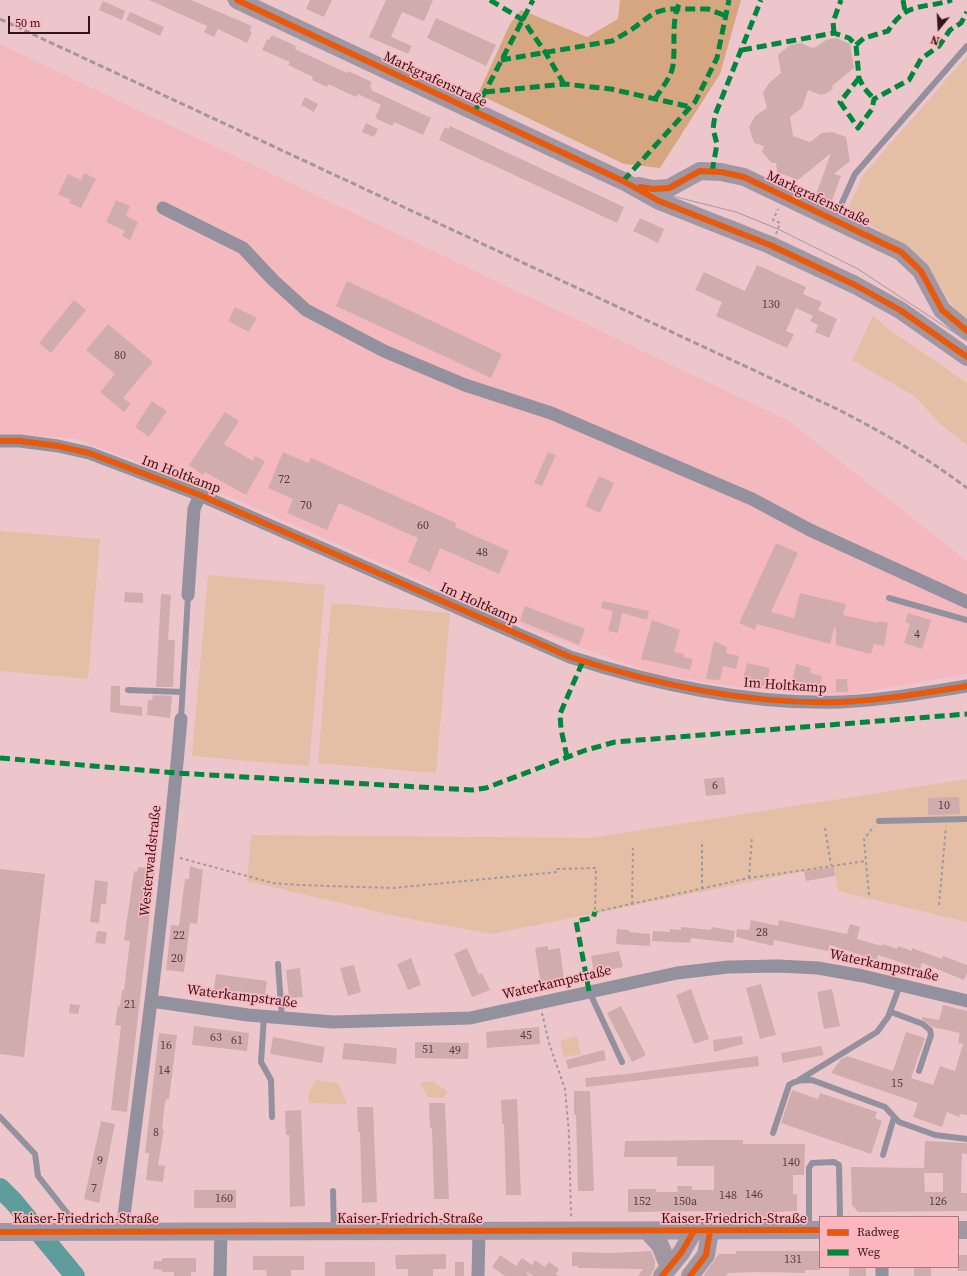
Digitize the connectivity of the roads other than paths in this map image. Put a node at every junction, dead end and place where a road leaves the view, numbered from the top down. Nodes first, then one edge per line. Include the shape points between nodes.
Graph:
1 (237, 0) edge
2 (967, 46) edge
3 (623, 181) junction
4 (163, 208) dead end
5 (834, 220) junction
6 (967, 331) edge
7 (967, 357) edge
8 (0, 440) edge
9 (200, 495) junction
10 (188, 595) joint
11 (889, 598) dead end
12 (967, 602) edge
13 (967, 620) edge
14 (967, 686) edge
15 (128, 690) dead end
16 (182, 692) junction
17 (181, 719) joint
18 (967, 818) edge
19 (879, 821) road end
20 (278, 964) dead end
21 (900, 985) junction
22 (589, 992) junction
23 (151, 1001) junction
24 (967, 1001) edge
25 (891, 1012) junction
26 (264, 1016) junction
27 (282, 1018) junction
28 (622, 1062) dead end
29 (919, 1071) dead end
30 (799, 1080) junction
31 (0, 1117) edge
32 (272, 1117) dead end
33 (894, 1117) junction
34 (772, 1133) dead end
35 (967, 1139) edge
36 (883, 1155) dead end
37 (333, 1191) dead end
38 (840, 1216) edge
39 (814, 1230) edge
40 (75, 1231) junction
41 (122, 1231) junction
42 (221, 1231) junction
43 (334, 1231) junction
44 (479, 1231) junction
45 (647, 1231) junction
46 (702, 1231) junction
47 (0, 1232) edge
48 (666, 1271) edge
49 (220, 1276) edge
50 (478, 1276) edge
51 (690, 1276) edge

1 - 3 street, Markgrafenstraße
2 - 5 lane via 855,174
3 - 5 street, Markgrafenstraße via 653,190 669,188 700,171 721,172 744,178
3 - 7 street, Markgrafenstraße via 659,201 770,245 855,285 900,310
4 - 12 street via 243,248 306,310 384,351 465,386 551,413 738,493 810,530
5 - 6 street, Markgrafenstraße via 901,252 921,271 942,310
8 - 9 street, Im Holtkamp via 58,446 89,453
9 - 10 street, Westerwaldstraße via 194,509
9 - 14 street, Im Holtkamp via 570,657 616,671 682,687 790,701 840,702 876,699
10 - 16 lane, Westerwaldstraße
11 - 13 lane
15 - 16 lane
16 - 17 lane, Westerwaldstraße
17 - 23 street, Westerwaldstraße
18 - 19 lane
20 - 27 lane
21 - 22 street, Waterkampstraße via 818,968 764,966 677,973
21 - 24 street, Waterkampstraße
21 - 25 lane
22 - 27 street, Waterkampstraße via 470,1018 332,1022
22 - 28 lane
23 - 26 street, Waterkampstraße
23 - 41 street, Westerwaldstraße
25 - 29 lane via 923,1024 930,1030 931,1035
25 - 30 lane via 877,1032
26 - 27 street, Waterkampstraße
26 - 32 lane via 261,1062 271,1080
30 - 33 lane via 812,1080 885,1107
30 - 34 lane via 788,1085
31 - 40 lane via 35,1154 38,1176
33 - 35 lane via 899,1122 935,1135
33 - 36 lane
37 - 43 lane
38 - 39 lane via 839,1165 834,1162 812,1162 809,1168
39 - 46 street, Kaiser-Friedrich-Straße
40 - 41 street, Kaiser-Friedrich-Straße
40 - 47 street, Kaiser-Friedrich-Straße
41 - 42 street, Kaiser-Friedrich-Straße
42 - 43 street, Kaiser-Friedrich-Straße
42 - 49 street
43 - 44 street, Kaiser-Friedrich-Straße
44 - 45 street, Kaiser-Friedrich-Straße
44 - 50 street
45 - 46 street, Kaiser-Friedrich-Straße
45 - 48 street via 660,1245
46 - 48 street
46 - 51 street via 706,1255

